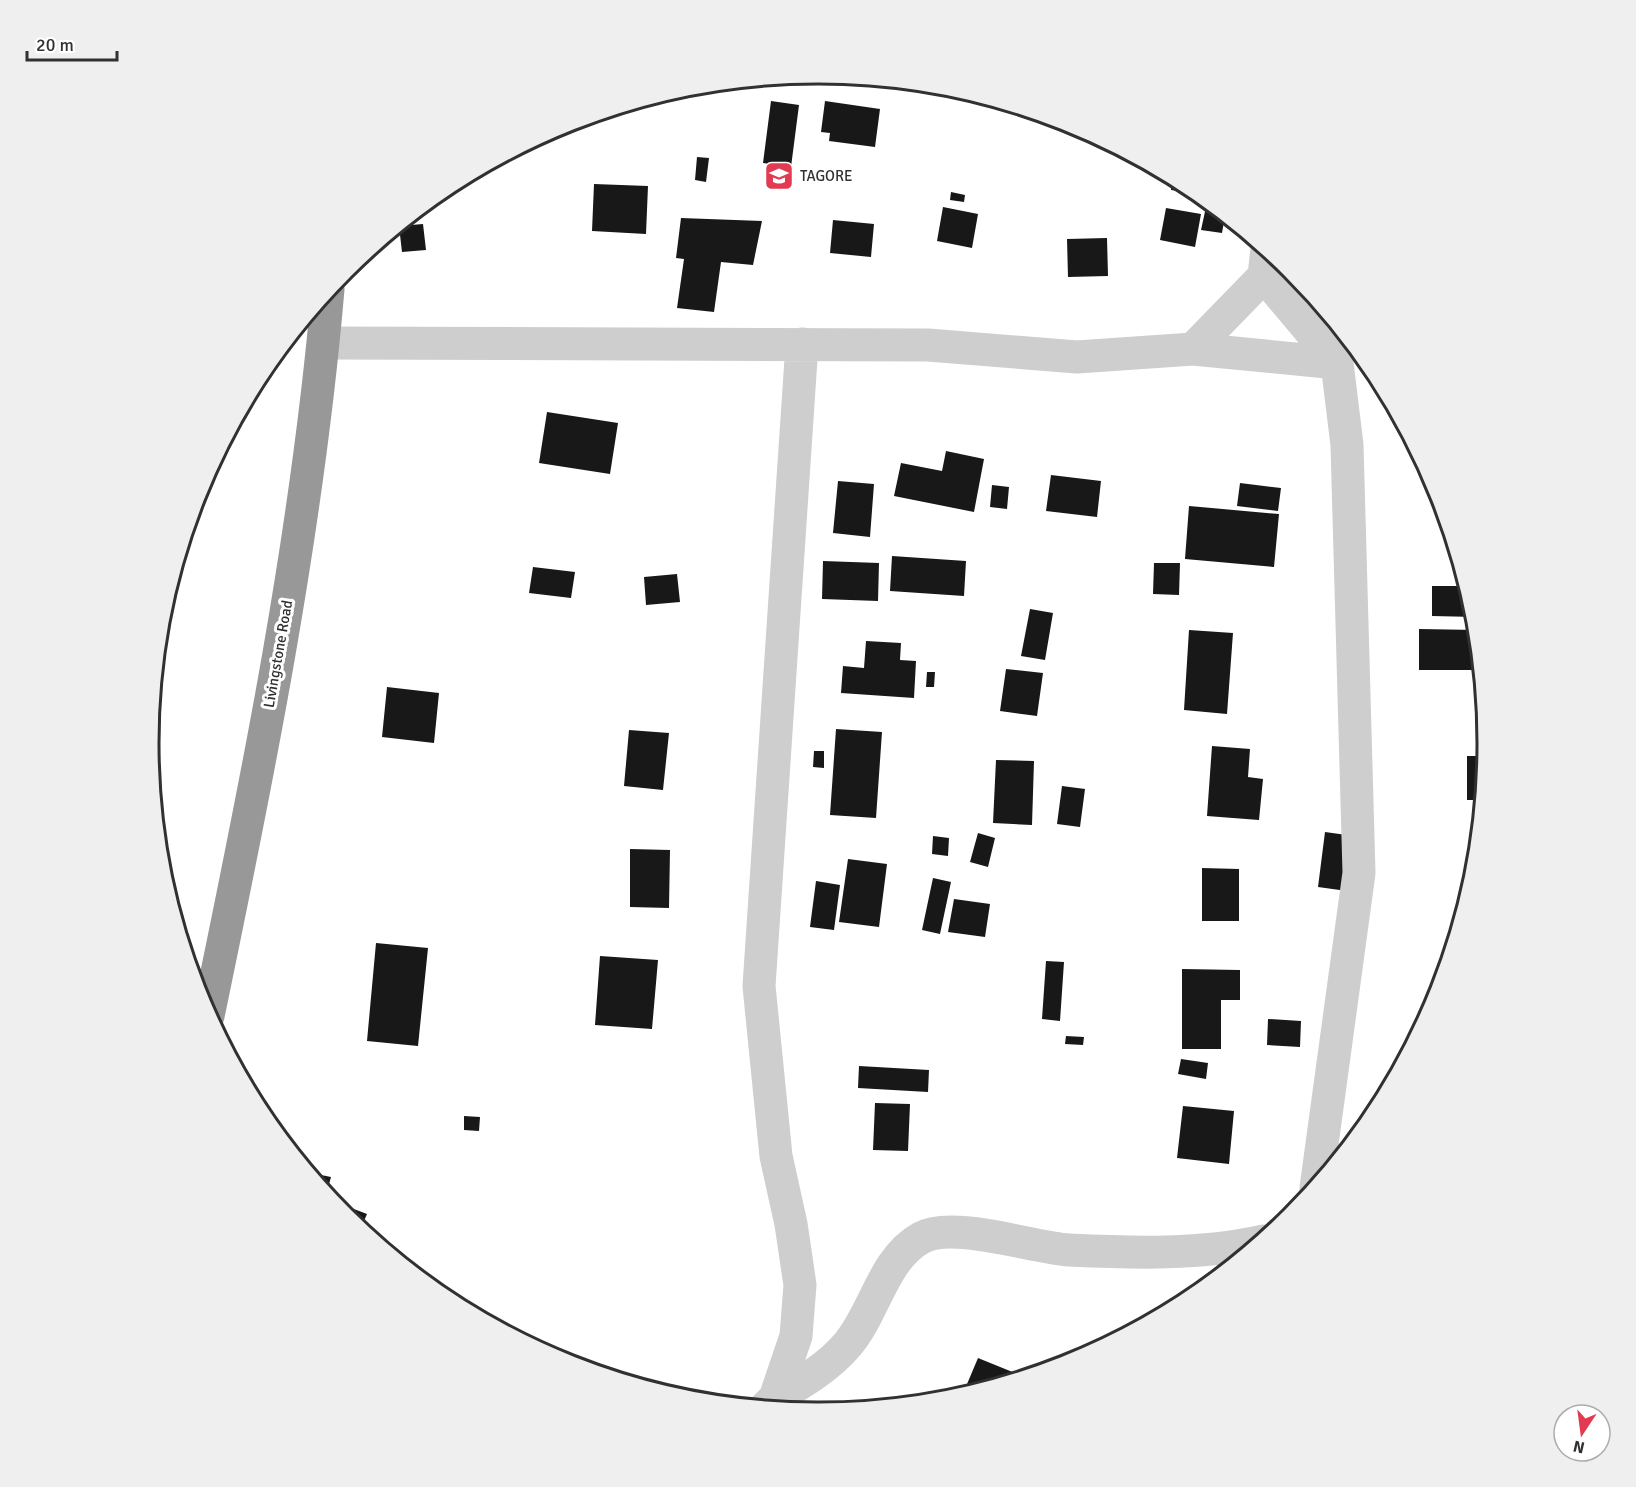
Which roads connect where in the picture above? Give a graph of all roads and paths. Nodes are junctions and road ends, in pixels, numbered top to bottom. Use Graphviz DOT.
graph roads {
  1 [pos="1266,263"];
  2 [pos="327,304"];
  3 [pos="324,343"];
  4 [pos="802,344"];
  5 [pos="1193,349"];
  6 [pos="1337,363"];
  7 [pos="211,1000"];
  8 [pos="1318,1173"];
  9 [pos="1246,1245"];
  10 [pos="771,1401"];
  11 [pos="772,1402"];
  1 -- 5 [label="street"];
  1 -- 6 [label="street"];
  2 -- 3 [label="highway, Livingstone Road"];
  3 -- 4 [label="street"];
  3 -- 7 [label="highway, Livingstone Road"];
  4 -- 5 [label="street"];
  4 -- 10 [label="street"];
  5 -- 6 [label="street"];
  6 -- 8 [label="street"];
  9 -- 11 [label="street"];
}
